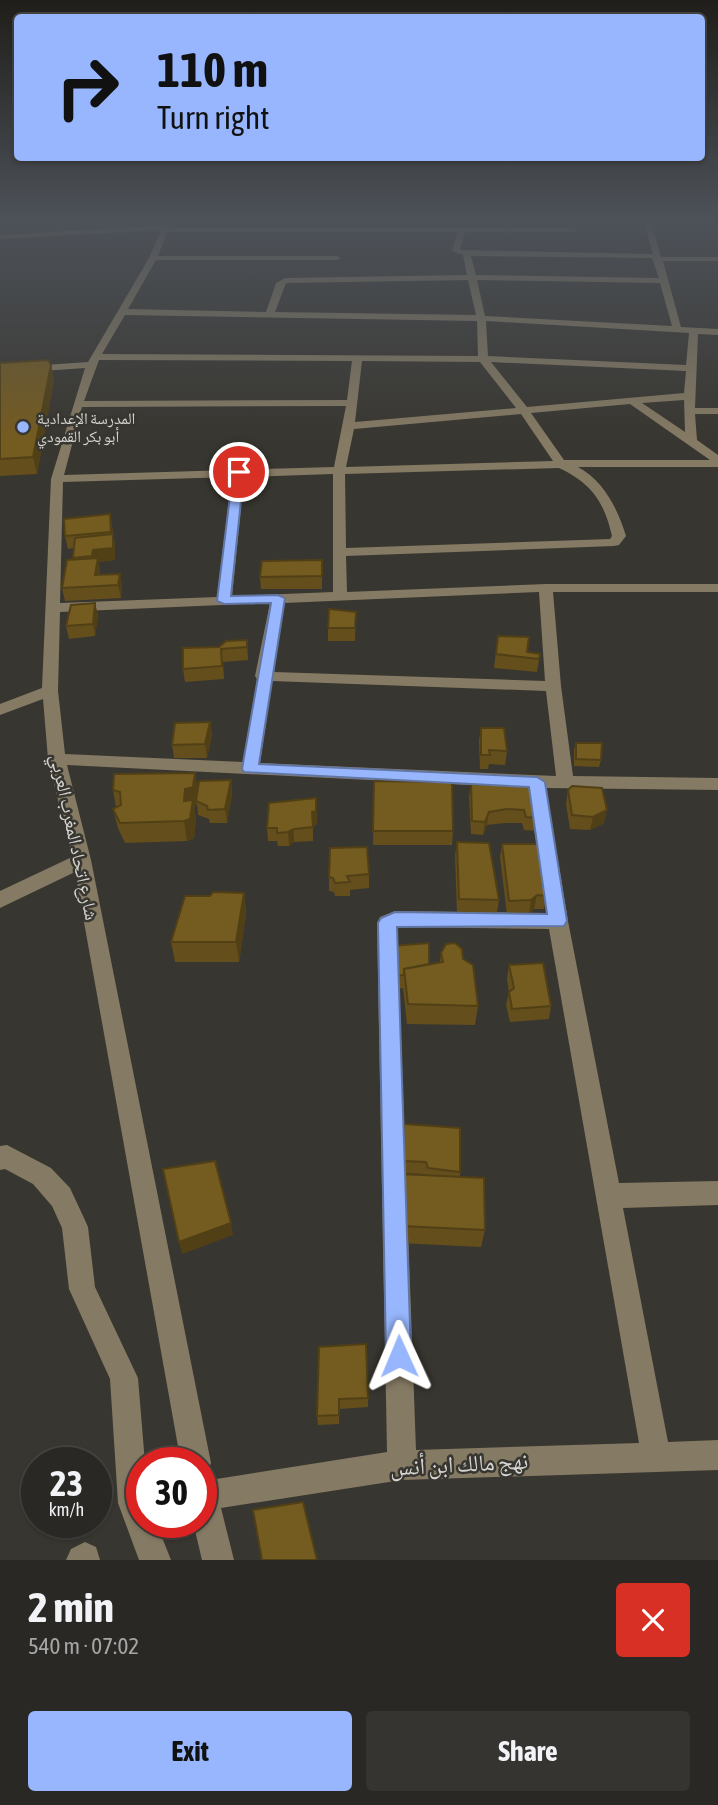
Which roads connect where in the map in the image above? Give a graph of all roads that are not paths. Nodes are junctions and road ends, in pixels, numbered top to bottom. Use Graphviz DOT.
graph roads {
  1 [pos="131,295"];
  2 [pos="275,295"];
  3 [pos="476,295"];
  4 [pos="668,295"];
  5 [pos="122,312"];
  6 [pos="269,314"];
  7 [pos="481,318"];
  8 [pos="677,329"];
  9 [pos="694,330"];
  10 [pos="718,332"];
  11 [pos="357,359"];
  12 [pos="483,359"];
  13 [pos="93,361"];
  14 [pos="692,368"];
  15 [pos="0,371"];
  16 [pos="689,396"];
  17 [pos="633,402"];
  18 [pos="352,403"];
  19 [pos="77,404"];
  20 [pos="689,411"];
  21 [pos="718,411"];
  22 [pos="525,412"];
  23 [pos="349,426"];
  24 [pos="691,442"];
  25 [pos="718,462"];
  26 [pos="561,464"];
  27 [pos="339,470"];
  28 [pos="239,472"];
  29 [pos="57,479"];
  30 [pos="341,552"];
  31 [pos="546,588"];
  32 [pos="718,588"];
  33 [pos="340,595"];
  34 [pos="278,598"];
  35 [pos="224,601"];
  36 [pos="52,608"];
  37 [pos="263,676"];
  38 [pos="553,686"];
  39 [pos="50,691"];
  40 [pos="0,710"];
  41 [pos="57,759"];
  42 [pos="250,769"];
  43 [pos="565,781"];
  44 [pos="537,782"];
  45 [pos="718,784"];
  46 [pos="82,860"];
  47 [pos="1,898"];
  48 [pos="558,921"];
  49 [pos="0,1157"];
  50 [pos="718,1193"];
  51 [pos="609,1196"];
  52 [pos="193,1447"];
  53 [pos="656,1455"];
  54 [pos="718,1455"];
  55 [pos="402,1465"];
  56 [pos="217,1491"];
  57 [pos="213,1538"];
  58 [pos="155,1560"];
  59 [pos="219,1560"];
  1 -- 5 [label="street, شارع اتحاد المغرب العربي"];
  2 -- 6 [label="street"];
  3 -- 7 [label="street"];
  4 -- 8 [label="street"];
  5 -- 6 [label="street"];
  5 -- 13 [label="street, شارع اتحاد المغرب العربي"];
  6 -- 7 [label="street"];
  7 -- 8 [label="street"];
  7 -- 12 [label="street"];
  8 -- 9 [label="street"];
  9 -- 10 [label="street"];
  9 -- 14 [label="street"];
  11 -- 12 [label="street"];
  11 -- 13 [label="street"];
  11 -- 18 [label="street"];
  12 -- 14 [label="street"];
  12 -- 22 [label="street"];
  13 -- 15 [label="street"];
  13 -- 19 [label="street, شارع اتحاد المغرب العربي"];
  14 -- 16 [label="street"];
  16 -- 17 [label="street"];
  16 -- 20 [label="street"];
  17 -- 22 [label="street"];
  17 -- 24 [label="street"];
  18 -- 19 [label="street"];
  18 -- 23 [label="street"];
  19 -- 29 [label="street, شارع اتحاد المغرب العربي"];
  20 -- 21 [label="street"];
  20 -- 24 [label="street"];
  22 -- 23 [label="street"];
  22 -- 26 [label="street"];
  23 -- 27 [label="street"];
  24 -- 25 [label="street"];
  25 -- 26 [label="street"];
  26 -- 27 [label="street"];
  26 -- 30 [label="street"];
  27 -- 28 [label="street"];
  27 -- 30 [label="street"];
  28 -- 29 [label="street"];
  28 -- 35 [label="street"];
  29 -- 36 [label="street, شارع اتحاد المغرب العربي"];
  30 -- 33 [label="street"];
  31 -- 32 [label="street"];
  31 -- 33 [label="street"];
  31 -- 38 [label="street"];
  33 -- 34 [label="street"];
  34 -- 35 [label="street"];
  34 -- 37 [label="street"];
  35 -- 36 [label="street"];
  36 -- 39 [label="street, شارع اتحاد المغرب العربي"];
  37 -- 38 [label="street"];
  37 -- 42 [label="street"];
  38 -- 43 [label="street"];
  39 -- 40 [label="street"];
  39 -- 41 [label="street, شارع اتحاد المغرب العربي"];
  41 -- 42 [label="street"];
  41 -- 46 [label="street, شارع اتحاد المغرب العربي"];
  42 -- 44 [label="street"];
  43 -- 44 [label="street"];
  43 -- 45 [label="street"];
  44 -- 48 [label="street"];
  46 -- 47 [label="street"];
  46 -- 52 [label="street, شارع اتحاد المغرب العربي"];
  48 -- 51 [label="street"];
  48 -- 55 [label="street"];
  49 -- 58 [label="street"];
  50 -- 51 [label="street"];
  51 -- 53 [label="street"];
  53 -- 54 [label="street, نهج مالك ابن أنس"];
  53 -- 55 [label="street, نهج مالك ابن أنس"];
  55 -- 56 [label="street, نهج مالك ابن أنس"];
  57 -- 59 [label="street"];
}
